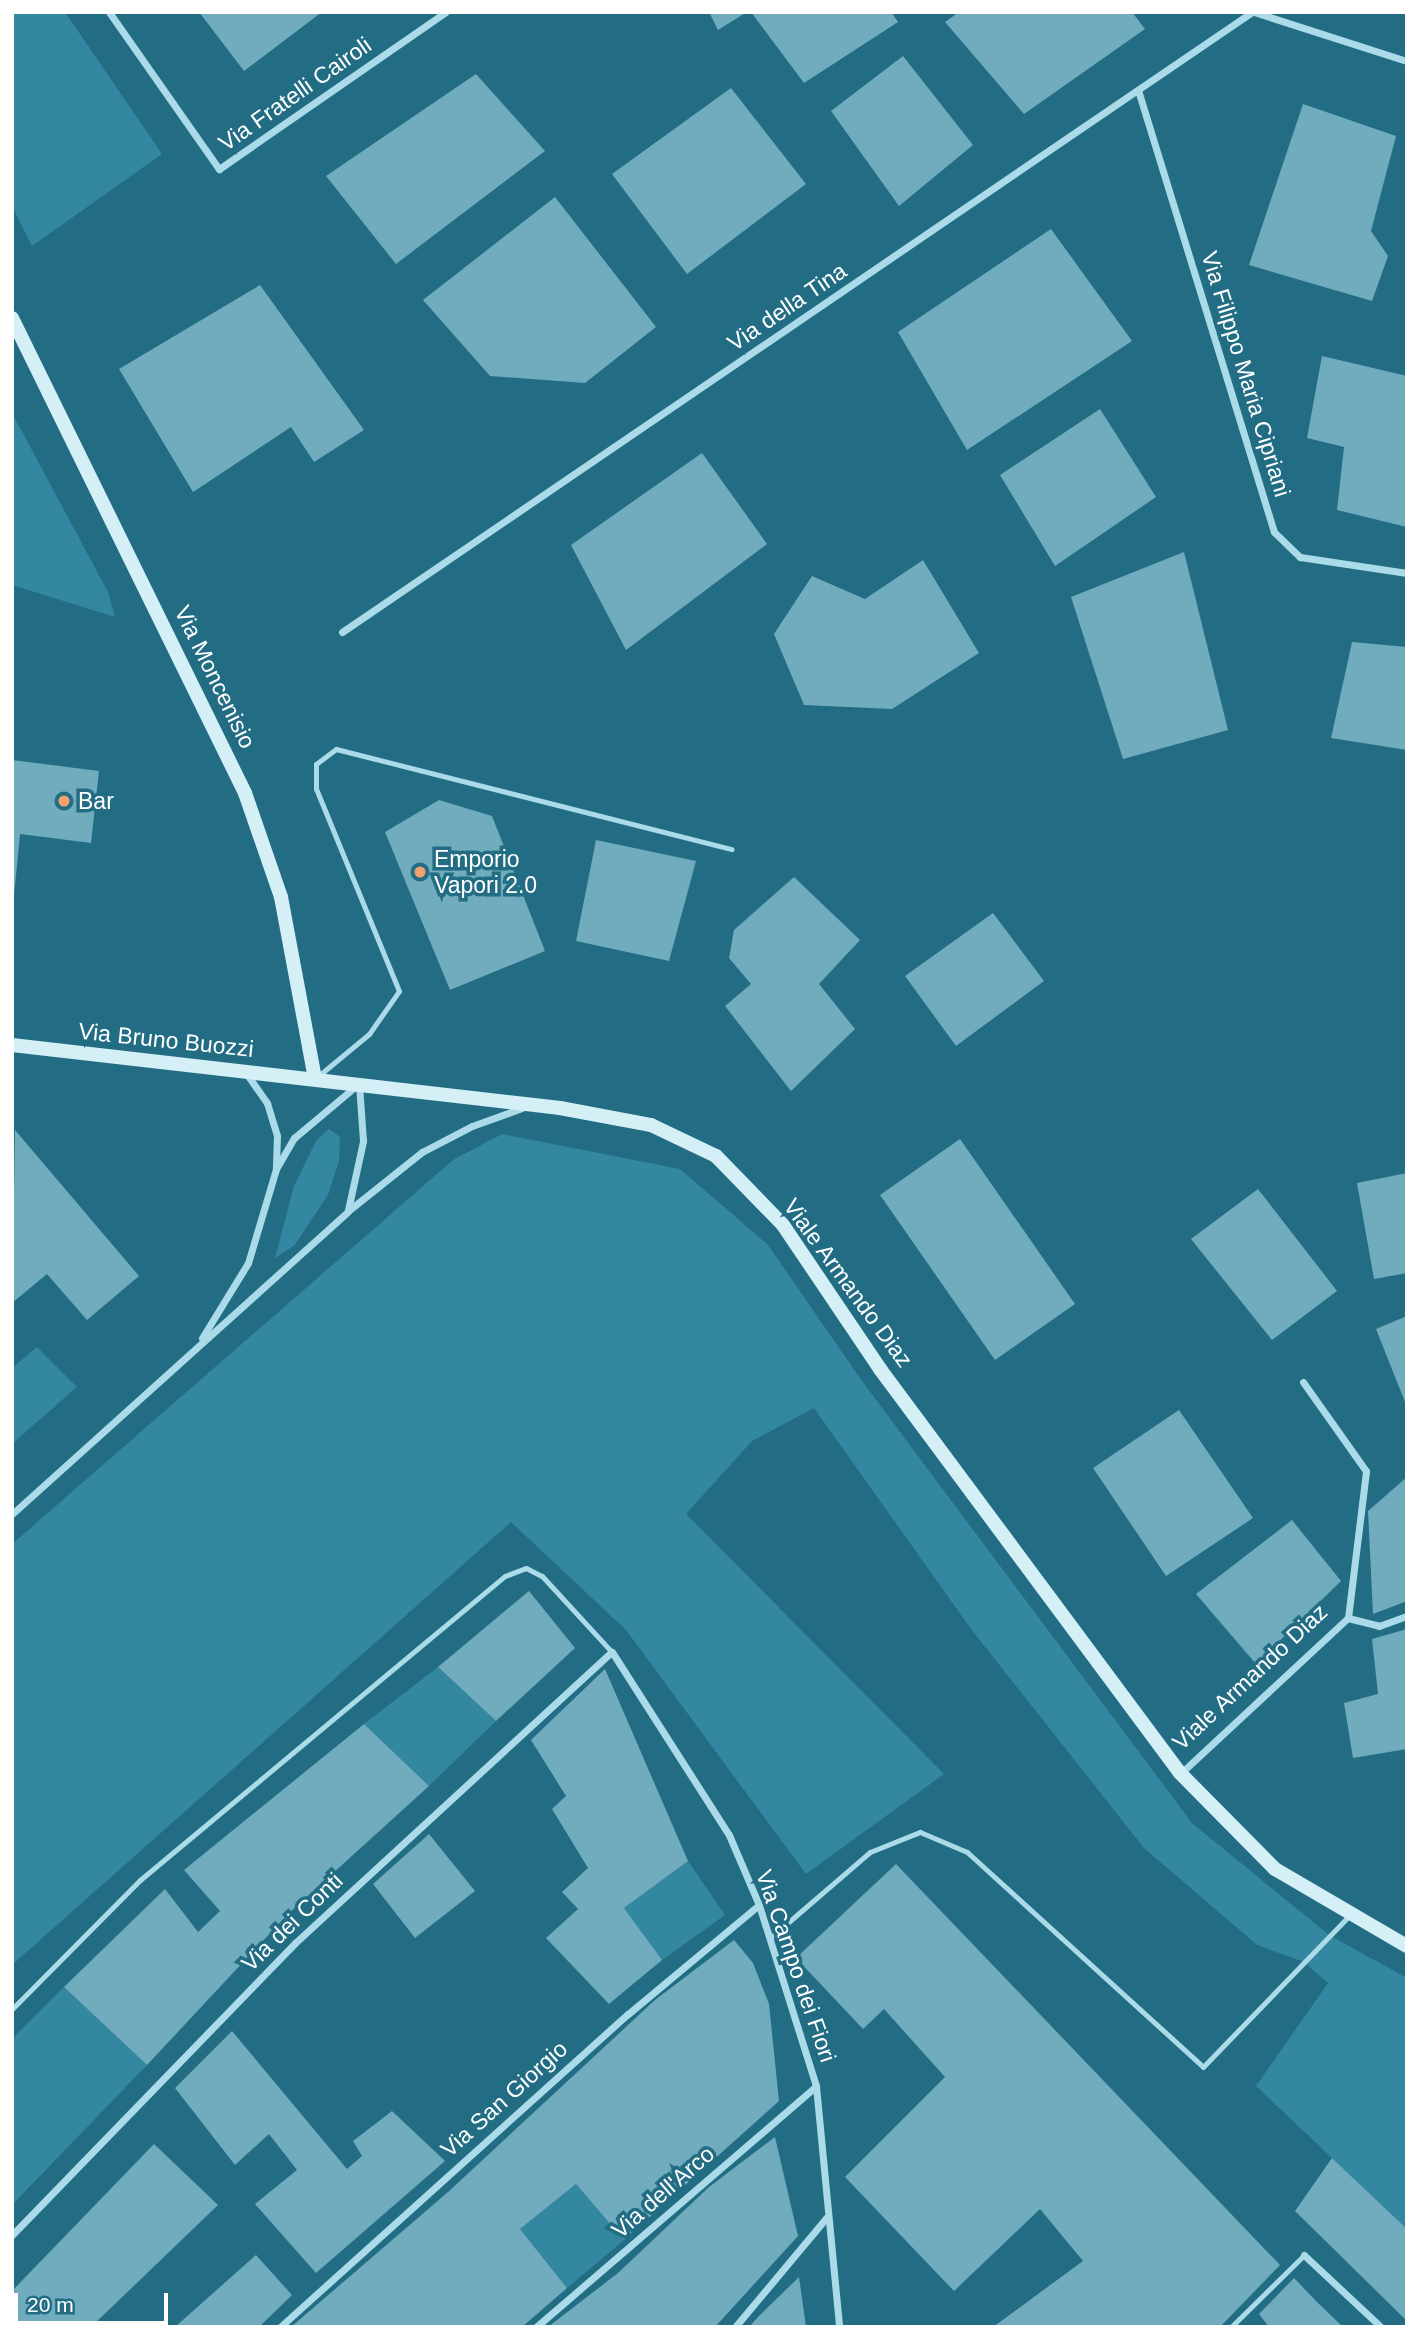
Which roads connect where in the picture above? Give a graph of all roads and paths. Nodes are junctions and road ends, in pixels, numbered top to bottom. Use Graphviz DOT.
graph roads {
  1 [pos="109,12"];
  2 [pos="446,12"];
  3 [pos="1253,12"];
  4 [pos="1407,61"];
  5 [pos="1138,90"];
  6 [pos="12,318"];
  7 [pos="1407,573"];
  8 [pos="342,632"];
  9 [pos="732,849"];
  10 [pos="12,1045"];
  11 [pos="246,1072"];
  12 [pos="315,1079"];
  13 [pos="359,1084"];
  14 [pos="532,1104"];
  15 [pos="276,1169"];
  16 [pos="348,1211"];
  17 [pos="198,1345"];
  18 [pos="1303,1382"];
  19 [pos="12,1514"];
  20 [pos="1407,1616"];
  21 [pos="1348,1618"];
  22 [pos="612,1652"];
  23 [pos="1180,1773"];
  24 [pos="760,1905"];
  25 [pos="1350,1915"];
  26 [pos="770,1938"];
  27 [pos="1407,1946"];
  28 [pos="12,2009"];
  29 [pos="816,2086"];
  30 [pos="826,2218"];
  31 [pos="12,2235"];
  32 [pos="1304,2255"];
  33 [pos="280,2327"];
  34 [pos="536,2327"];
  35 [pos="735,2327"];
  36 [pos="839,2327"];
  37 [pos="1231,2327"];
  38 [pos="1381,2327"];
  1 -- 2 [label="street, Via Fratelli Cairoli"];
  3 -- 4 [label="street"];
  3 -- 5 [label="street, Via della Tina"];
  5 -- 7 [label="street, Via Filippo Maria Cipriani"];
  5 -- 8 [label="street, Via della Tina"];
  6 -- 12 [label="main road, Via Moncenisio"];
  9 -- 12 [label="lane"];
  10 -- 11 [label="main road, Via Bruno Buozzi"];
  11 -- 12 [label="main road, Via Bruno Buozzi"];
  11 -- 15 [label="street"];
  12 -- 13 [label="main road, Viale Armando Diaz"];
  13 -- 14 [label="main road, Viale Armando Diaz"];
  13 -- 15 [label="street"];
  13 -- 16 [label="street"];
  14 -- 16 [label="street"];
  14 -- 23 [label="main road, Viale Armando Diaz"];
  15 -- 17 [label="street"];
  16 -- 17 [label="street"];
  17 -- 19 [label="street"];
  18 -- 21 [label="street, Viale Armando Diaz"];
  20 -- 21 [label="street"];
  21 -- 23 [label="street, Viale Armando Diaz"];
  22 -- 24 [label="street, Via Campo dei Fiori"];
  22 -- 28 [label="lane"];
  22 -- 31 [label="street, Via dei Conti"];
  23 -- 25 [label="main road, Viale Armando Diaz"];
  24 -- 26 [label="street, Via Campo dei Fiori"];
  24 -- 33 [label="street, Via San Giorgio"];
  25 -- 26 [label="lane"];
  25 -- 27 [label="main road, Viale Armando Diaz"];
  26 -- 29 [label="street, Via Campo dei Fiori"];
  29 -- 30 [label="street, Via Campo dei Fiori"];
  29 -- 34 [label="street, Via dell'Arco"];
  30 -- 35 [label="street"];
  30 -- 36 [label="street, Via Campo dei Fiori"];
  32 -- 37 [label="lane"];
  32 -- 38 [label="street"];
}
